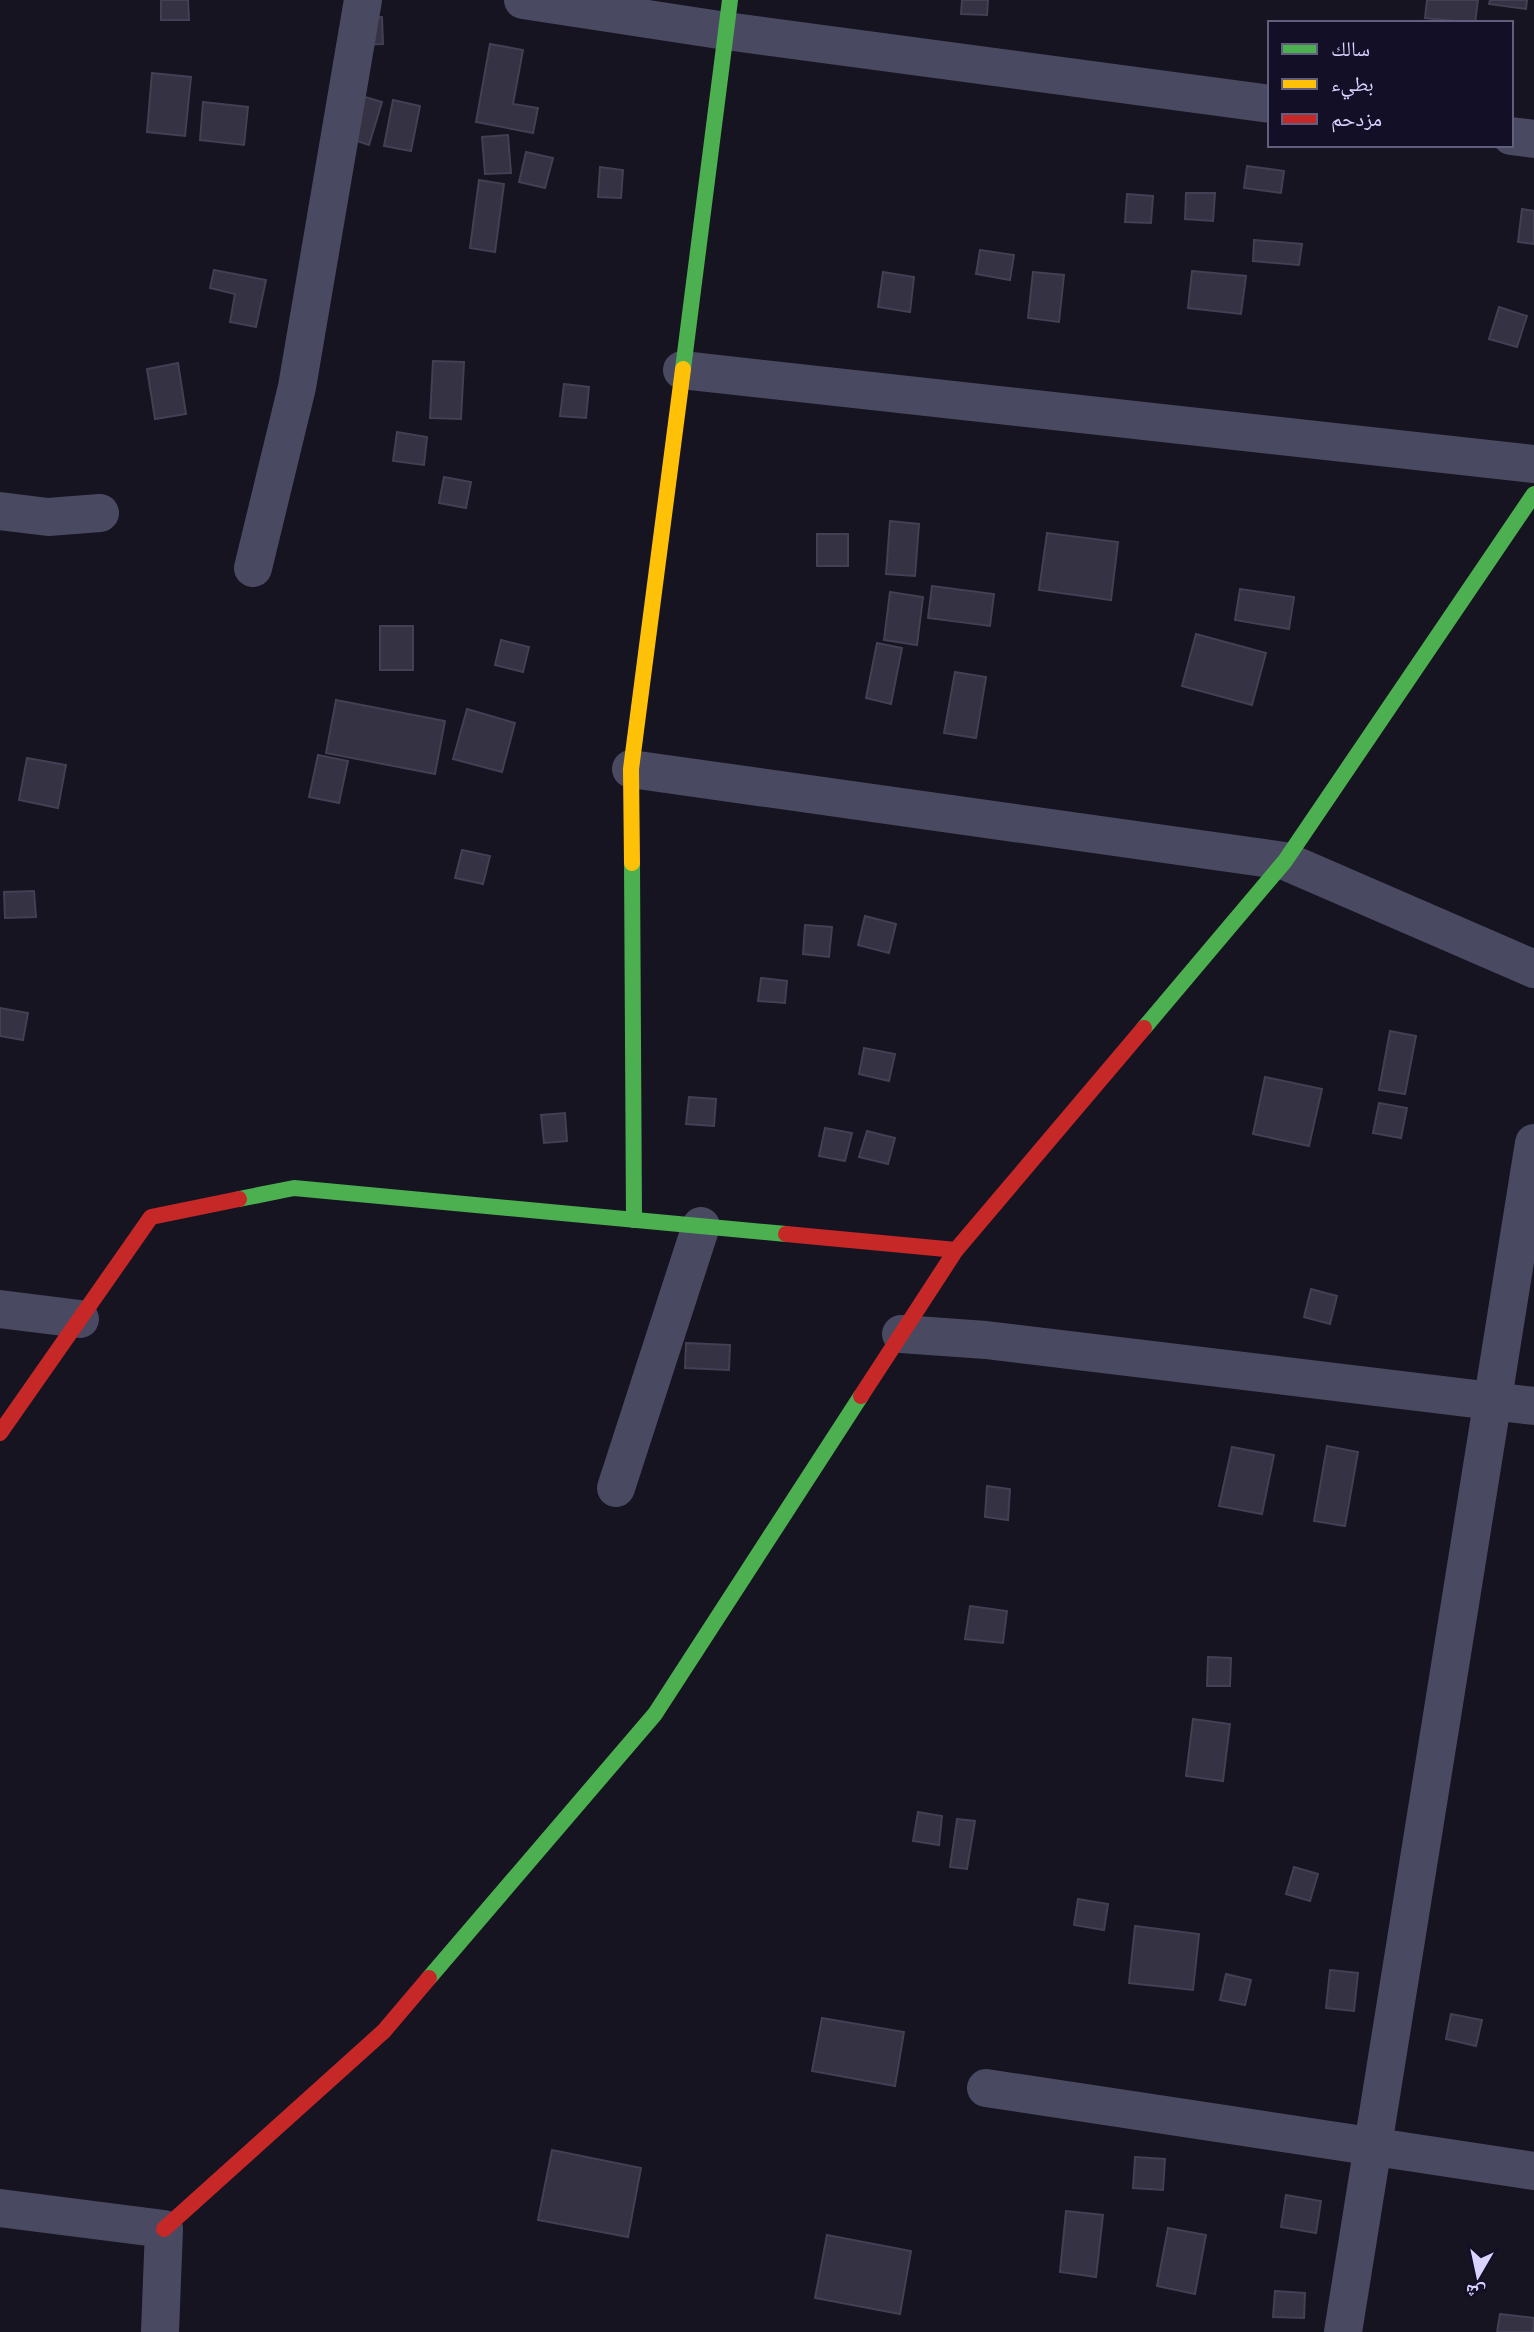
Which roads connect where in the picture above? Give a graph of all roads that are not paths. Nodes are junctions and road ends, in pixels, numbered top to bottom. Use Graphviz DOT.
graph roads {
  1 [pos="363,0"];
  2 [pos="523,0"];
  3 [pos="728,16"];
  4 [pos="1268,104"];
  5 [pos="1513,136"];
  6 [pos="1534,139"];
  7 [pos="682,370"];
  8 [pos="1534,464"];
  9 [pos="1534,494"];
  10 [pos="0,512"];
  11 [pos="100,513"];
  12 [pos="253,568"];
  13 [pos="631,769"];
  14 [pos="1285,861"];
  15 [pos="1534,968"];
  16 [pos="1534,1143"];
  17 [pos="634,1220"];
  18 [pos="701,1226"];
  19 [pos="956,1250"];
  20 [pos="0,1309"];
  21 [pos="80,1319"];
  22 [pos="901,1334"];
  23 [pos="1493,1400"];
  24 [pos="1534,1406"];
  25 [pos="0,1433"];
  26 [pos="616,1488"];
  27 [pos="986,2088"];
  28 [pos="1375,2149"];
  29 [pos="1534,2171"];
  30 [pos="0,2208"];
  31 [pos="164,2228"];
  32 [pos="160,2332"];
  33 [pos="1343,2332"];
  1 -- 12 [label="street"];
  2 -- 3 [label="street"];
  3 -- 4 [label="street"];
  3 -- 7 [label="street"];
  5 -- 6 [label="street"];
  7 -- 8 [label="street"];
  7 -- 13 [label="street"];
  9 -- 14 [label="street"];
  10 -- 11 [label="street"];
  13 -- 14 [label="street"];
  13 -- 17 [label="street"];
  14 -- 15 [label="street"];
  14 -- 19 [label="street"];
  16 -- 23 [label="street"];
  17 -- 18 [label="street"];
  17 -- 21 [label="street"];
  18 -- 19 [label="street"];
  18 -- 26 [label="street"];
  19 -- 22 [label="street"];
  20 -- 21 [label="street"];
  21 -- 25 [label="street"];
  22 -- 23 [label="street"];
  22 -- 31 [label="street"];
  23 -- 24 [label="street"];
  23 -- 28 [label="street"];
  27 -- 28 [label="street"];
  28 -- 29 [label="street"];
  28 -- 33 [label="street"];
  30 -- 31 [label="street"];
  31 -- 32 [label="street"];
}
